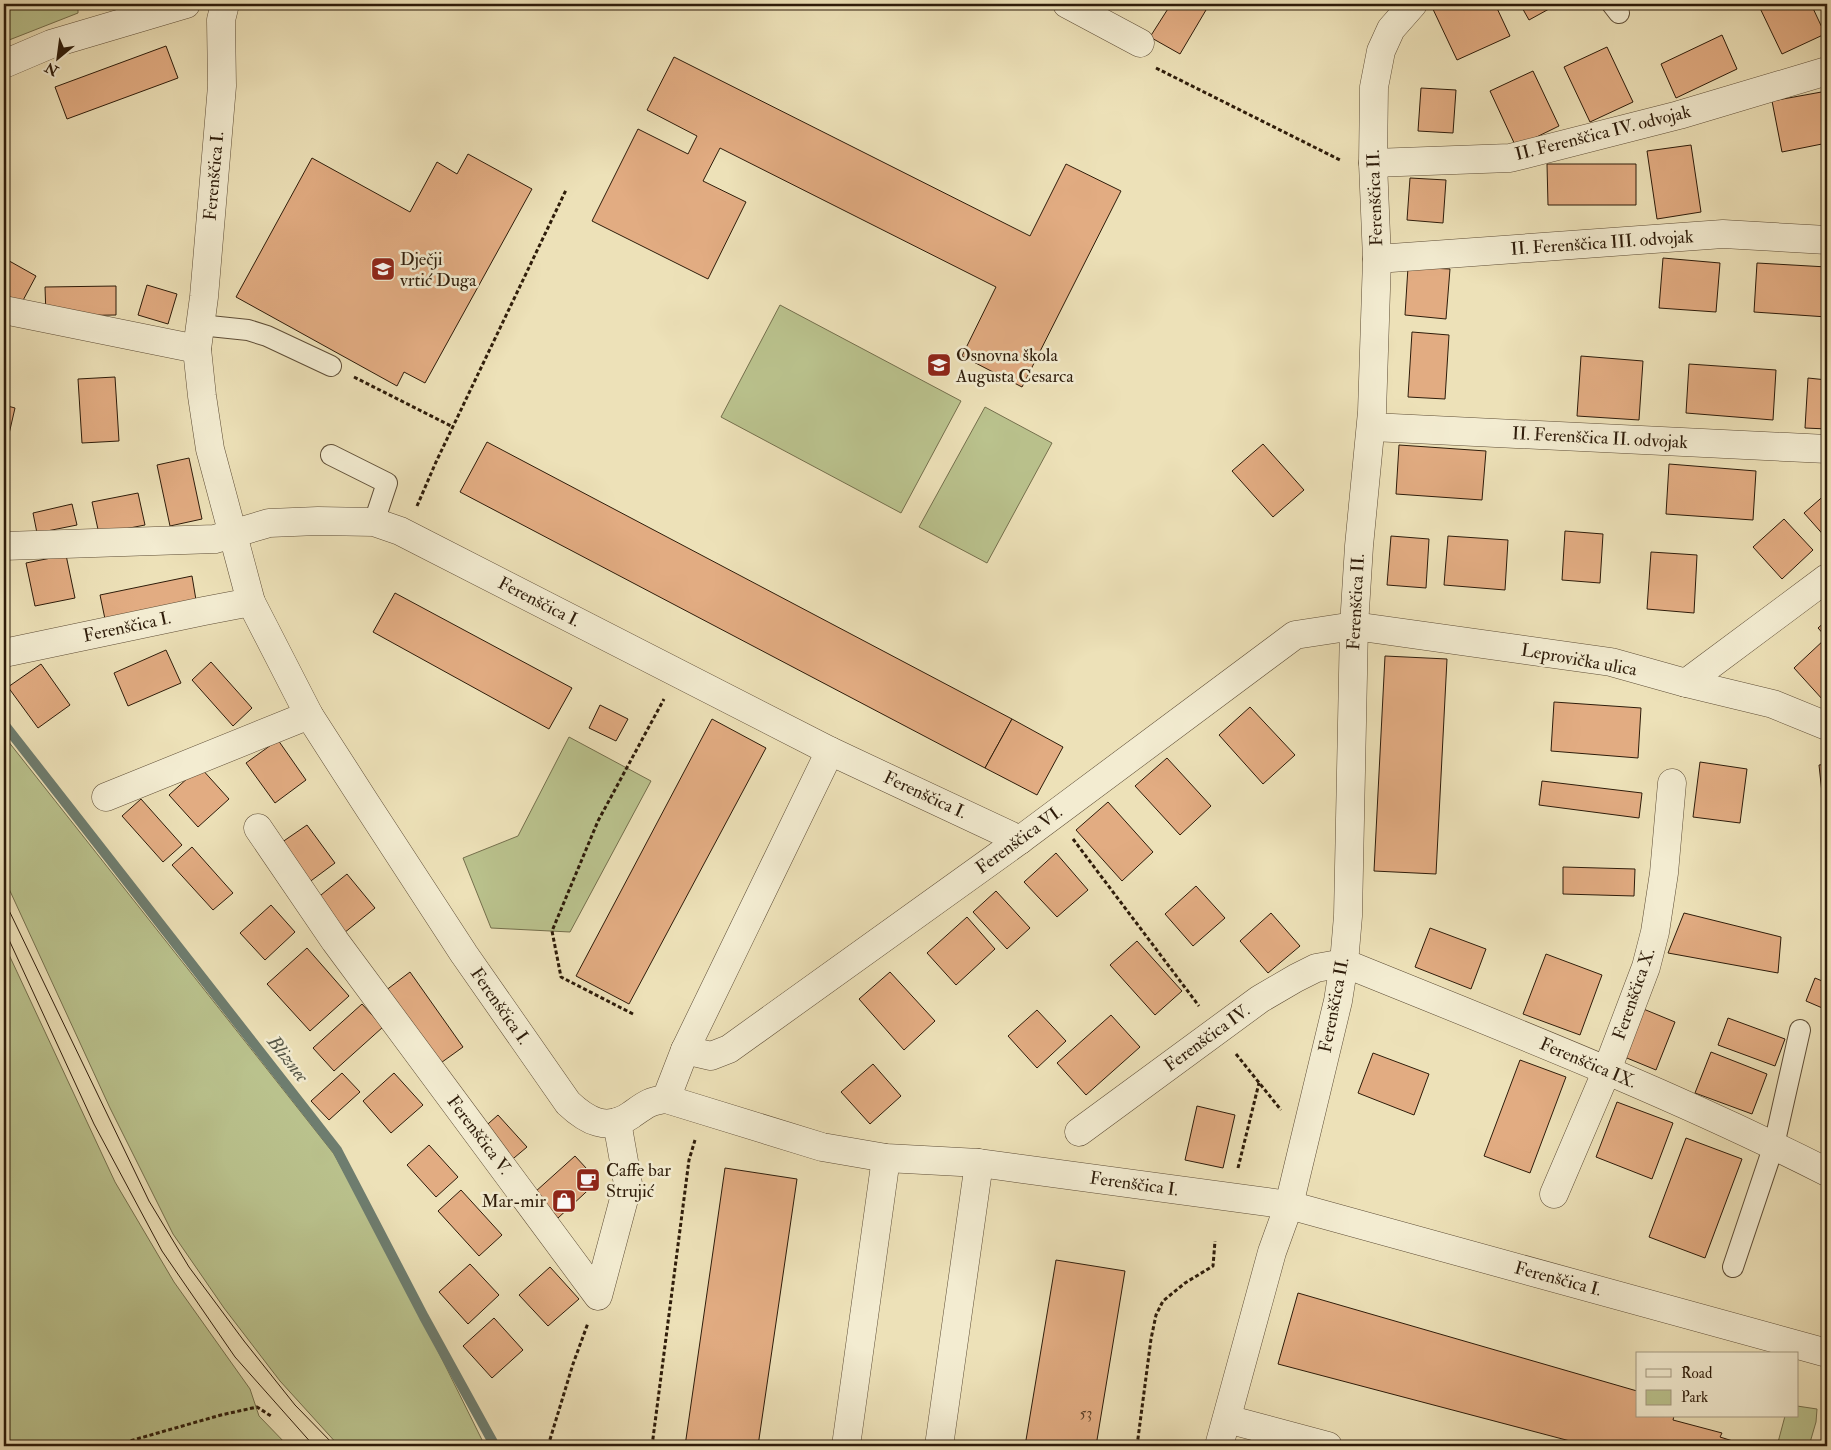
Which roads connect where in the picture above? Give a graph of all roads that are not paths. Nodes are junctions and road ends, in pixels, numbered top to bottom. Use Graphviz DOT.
graph roads {
  1 [pos="186,4"];
  2 [pos="225,4"];
  3 [pos="1067,4"];
  4 [pos="1413,4"];
  5 [pos="1140,43"];
  6 [pos="4,64"];
  7 [pos="1827,70"];
  8 [pos="1362,164"];
  9 [pos="1827,240"];
  10 [pos="1377,259"];
  11 [pos="4,310"];
  12 [pos="199,337"];
  13 [pos="331,366"];
  14 [pos="1372,427"];
  15 [pos="1827,449"];
  16 [pos="331,455"];
  17 [pos="374,522"];
  18 [pos="232,534"];
  19 [pos="4,546"];
  20 [pos="1827,578"];
  21 [pos="252,602"];
  22 [pos="1354,626"];
  23 [pos="4,653"];
  24 [pos="1686,683"];
  25 [pos="309,715"];
  26 [pos="1827,726"];
  27 [pos="830,750"];
  28 [pos="1672,783"];
  29 [pos="106,797"];
  30 [pos="258,828"];
  31 [pos="1020,840"];
  32 [pos="1344,963"];
  33 [pos="1800,1030"];
  34 [pos="685,1050"];
  35 [pos="1607,1070"];
  36 [pos="666,1099"];
  37 [pos="617,1122"];
  38 [pos="1079,1132"];
  39 [pos="1774,1145"];
  40 [pos="886,1158"];
  41 [pos="979,1164"];
  42 [pos="1827,1172"];
  43 [pos="1554,1194"];
  44 [pos="1289,1205"];
  45 [pos="1733,1267"];
  46 [pos="1827,1353"];
  47 [pos="1227,1419"];
  48 [pos="846,1446"];
  49 [pos="940,1446"];
  50 [pos="1219,1446"];
  51 [pos="1328,1446"];
  1 -- 6 [label="street"];
  2 -- 12 [label="street, Ferenščica I."];
  3 -- 5 [label="street"];
  4 -- 8 [label="street, Ferenščica II."];
  7 -- 8 [label="street, II. Ferenščica IV. odvojak"];
  8 -- 10 [label="street, Ferenščica II."];
  9 -- 10 [label="street, II. Ferenščica III. odvojak"];
  10 -- 14 [label="street, Ferenščica II."];
  11 -- 12 [label="street"];
  12 -- 13 [label="lane"];
  12 -- 18 [label="street, Ferenščica I."];
  14 -- 15 [label="street, II. Ferenščica II. odvojak"];
  14 -- 22 [label="street, Ferenščica II."];
  16 -- 17 [label="lane"];
  17 -- 18 [label="street, Ferenščica I."];
  17 -- 27 [label="street, Ferenščica I."];
  18 -- 19 [label="street, Ferenščica I."];
  18 -- 21 [label="street, Ferenščica I."];
  20 -- 24 [label="street"];
  21 -- 23 [label="street, Ferenščica I."];
  21 -- 25 [label="street, Ferenščica I."];
  22 -- 24 [label="street, Leprovička ulica"];
  22 -- 31 [label="street, Ferenščica VI."];
  22 -- 32 [label="street, Ferenščica II."];
  24 -- 26 [label="street, Leprovička ulica"];
  25 -- 29 [label="street"];
  25 -- 37 [label="street, Ferenščica I."];
  27 -- 31 [label="street, Ferenščica I."];
  27 -- 34 [label="street"];
  28 -- 35 [label="street, Ferenščica X."];
  30 -- 37 [label="street, Ferenščica V."];
  31 -- 34 [label="street, Ferenščica VI."];
  32 -- 35 [label="street, Ferenščica IX."];
  32 -- 38 [label="street, Ferenščica IV."];
  32 -- 44 [label="street, Ferenščica II."];
  33 -- 39 [label="lane"];
  34 -- 36 [label="street"];
  35 -- 39 [label="street, Ferenščica IX."];
  35 -- 43 [label="street, Ferenščica X."];
  36 -- 37 [label="street"];
  36 -- 40 [label="street, Ferenščica I."];
  39 -- 42 [label="street, Ferenščica IX."];
  39 -- 45 [label="lane"];
  40 -- 41 [label="street, Ferenščica I."];
  40 -- 48 [label="street"];
  41 -- 44 [label="street, Ferenščica I."];
  41 -- 49 [label="street"];
  44 -- 46 [label="street, Ferenščica I."];
  44 -- 47 [label="street"];
  47 -- 50 [label="street"];
  47 -- 51 [label="street"];
}
